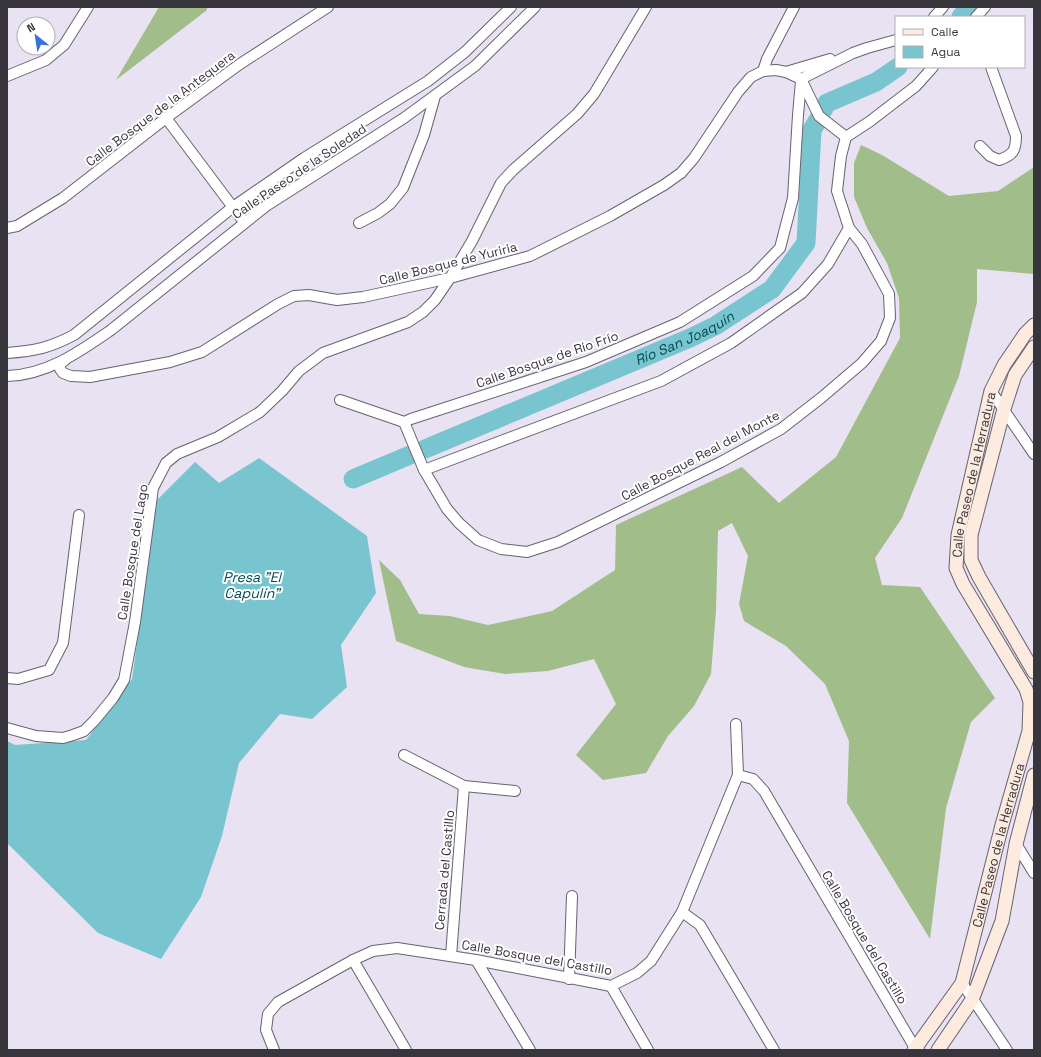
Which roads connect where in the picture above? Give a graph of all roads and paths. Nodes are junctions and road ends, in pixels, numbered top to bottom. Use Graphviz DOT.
graph roads {
  1 [pos="88,7"];
  2 [pos="328,7"];
  3 [pos="511,7"];
  4 [pos="535,7"];
  5 [pos="646,7"];
  6 [pos="794,7"];
  7 [pos="943,7"];
  8 [pos="985,7"];
  9 [pos="935,16"];
  10 [pos="977,16"];
  11 [pos="895,40"];
  12 [pos="830,59"];
  13 [pos="932,68"];
  14 [pos="991,68"];
  15 [pos="763,71"];
  16 [pos="786,72"];
  17 [pos="7,76"];
  18 [pos="801,79"];
  19 [pos="435,96"];
  20 [pos="166,118"];
  21 [pos="846,137"];
  22 [pos="980,146"];
  23 [pos="233,207"];
  24 [pos="244,222"];
  25 [pos="359,223"];
  26 [pos="7,228"];
  27 [pos="849,228"];
  28 [pos="450,278"];
  29 [pos="1034,325"];
  30 [pos="1034,347"];
  31 [pos="7,353"];
  32 [pos="65,360"];
  33 [pos="7,376"];
  34 [pos="991,391"];
  35 [pos="340,400"];
  36 [pos="1004,409"];
  37 [pos="404,422"];
  38 [pos="1034,454"];
  39 [pos="424,470"];
  40 [pos="79,515"];
  41 [pos="1034,672"];
  42 [pos="7,678"];
  43 [pos="736,724"];
  44 [pos="7,728"];
  45 [pos="404,755"];
  46 [pos="738,775"];
  47 [pos="1034,775"];
  48 [pos="464,786"];
  49 [pos="516,791"];
  50 [pos="1016,844"];
  51 [pos="1034,873"];
  52 [pos="572,896"];
  53 [pos="682,912"];
  54 [pos="450,956"];
  55 [pos="353,960"];
  56 [pos="476,960"];
  57 [pos="569,979"];
  58 [pos="962,983"];
  59 [pos="612,986"];
  60 [pos="972,1000"];
  61 [pos="916,1049"];
  62 [pos="274,1050"];
  63 [pos="406,1050"];
  64 [pos="530,1050"];
  65 [pos="648,1050"];
  66 [pos="774,1050"];
  67 [pos="938,1050"];
  68 [pos="1007,1050"];
  1 -- 17 [label="street"];
  2 -- 20 [label="street, Calle Bosque de la Antequera"];
  3 -- 23 [label="street, Calle Paseo de la Soledad"];
  4 -- 19 [label="street, Calle Paseo de la Soledad"];
  5 -- 28 [label="street, Calle Bosque del Lago"];
  6 -- 15 [label="street"];
  7 -- 9 [label="street"];
  8 -- 10 [label="street"];
  11 -- 18 [label="street"];
  12 -- 16 [label="street"];
  13 -- 21 [label="street"];
  14 -- 22 [label="street"];
  15 -- 16 [label="street"];
  15 -- 28 [label="street, Calle Bosque de Yuriria"];
  16 -- 18 [label="street"];
  18 -- 21 [label="street"];
  18 -- 37 [label="street, Calle Bosque de Río Frío"];
  19 -- 24 [label="street, Calle Paseo de la Soledad"];
  19 -- 25 [label="street"];
  20 -- 23 [label="street"];
  20 -- 26 [label="street, Calle Bosque de la Antequera"];
  21 -- 27 [label="street, Calle Bosque Real del Monte"];
  23 -- 24 [label="street"];
  23 -- 31 [label="street, Calle Paseo de la Soledad"];
  24 -- 32 [label="street, Calle Paseo de la Soledad"];
  27 -- 39 [label="street"];
  27 -- 39 [label="street, Calle Bosque Real del Monte"];
  28 -- 32 [label="street, Calle Bosque de Yuriria"];
  28 -- 44 [label="street, Calle Bosque del Lago"];
  29 -- 34 [label="main road, Calle Paseo de la Herradura"];
  30 -- 36 [label="main road, Calle Paseo de la Herradura"];
  32 -- 33 [label="street, Calle Paseo de la Soledad"];
  34 -- 36 [label="street"];
  34 -- 58 [label="main road, Calle Paseo de la Herradura"];
  35 -- 37 [label="street"];
  36 -- 38 [label="street"];
  36 -- 41 [label="main road, Calle Paseo de la Herradura"];
  37 -- 39 [label="street"];
  40 -- 42 [label="street"];
  43 -- 46 [label="street"];
  45 -- 48 [label="street"];
  46 -- 53 [label="street, Calle Bosque del Castillo"];
  46 -- 61 [label="street, Calle Bosque del Castillo"];
  47 -- 50 [label="main road, Calle Paseo de la Herradura"];
  48 -- 49 [label="street"];
  48 -- 54 [label="street, Cerrada del Castillo"];
  50 -- 51 [label="street"];
  50 -- 60 [label="main road, Calle Paseo de la Herradura"];
  52 -- 57 [label="street"];
  53 -- 59 [label="street, Calle Bosque del Castillo"];
  53 -- 66 [label="street"];
  54 -- 55 [label="street, Calle Bosque del Castillo"];
  54 -- 56 [label="street, Calle Bosque del Castillo"];
  55 -- 62 [label="street, Calle Bosque del Castillo"];
  55 -- 63 [label="street"];
  56 -- 57 [label="street, Calle Bosque del Castillo"];
  56 -- 64 [label="street"];
  57 -- 59 [label="street, Calle Bosque del Castillo"];
  58 -- 60 [label="street"];
  58 -- 61 [label="main road, Calle Paseo de la Herradura"];
  59 -- 65 [label="street"];
  60 -- 67 [label="main road, Calle Paseo de la Herradura"];
  60 -- 68 [label="street"];
}
